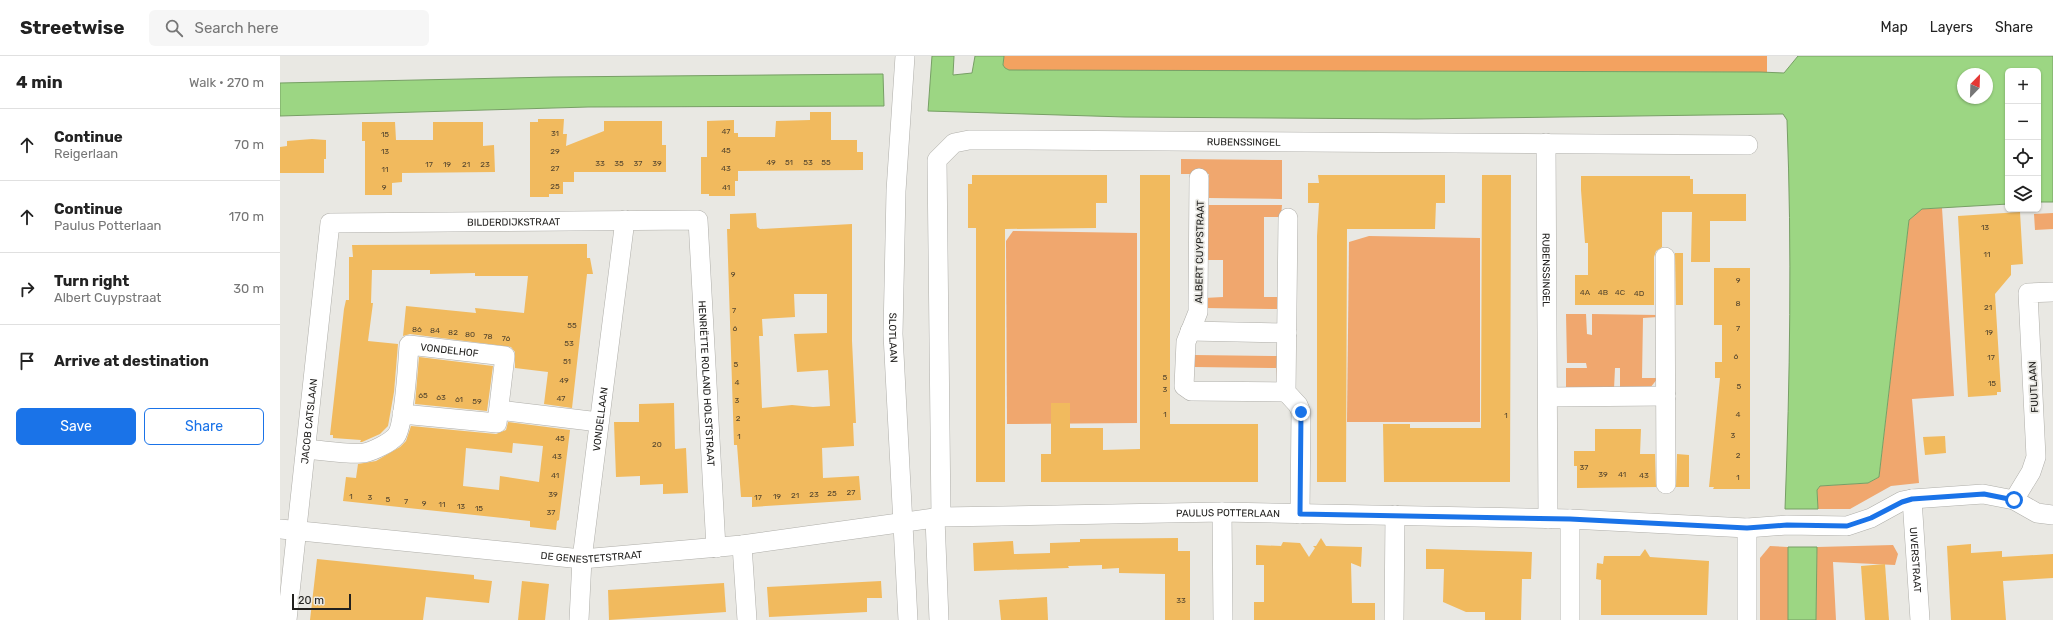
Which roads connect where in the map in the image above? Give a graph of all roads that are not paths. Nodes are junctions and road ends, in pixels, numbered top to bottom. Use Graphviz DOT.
graph roads {
  1 [pos="905,56"];
  2 [pos="1546,143"];
  3 [pos="1748,145"];
  4 [pos="1199,178"];
  5 [pos="1288,218"];
  6 [pos="625,220"];
  7 [pos="698,220"];
  8 [pos="330,223"];
  9 [pos="1665,257"];
  10 [pos="2053,292"];
  11 [pos="1190,331"];
  12 [pos="1287,333"];
  13 [pos="1286,392"];
  14 [pos="1666,396"];
  15 [pos="1548,398"];
  16 [pos="499,410"];
  17 [pos="402,414"];
  18 [pos="600,422"];
  19 [pos="306,449"];
  20 [pos="1666,484"];
  21 [pos="1912,499"];
  22 [pos="2014,500"];
  23 [pos="1222,512"];
  24 [pos="1300,514"];
  25 [pos="1395,515"];
  26 [pos="2053,515"];
  27 [pos="938,517"];
  28 [pos="1548,519"];
  29 [pos="1570,519"];
  30 [pos="902,521"];
  31 [pos="1747,528"];
  32 [pos="289,530"];
  33 [pos="742,545"];
  34 [pos="716,548"];
  35 [pos="582,559"];
  36 [pos="287,620"];
  37 [pos="579,620"];
  38 [pos="748,620"];
  39 [pos="908,620"];
  40 [pos="939,620"];
  41 [pos="1223,620"];
  42 [pos="1394,620"];
  43 [pos="1570,620"];
  44 [pos="1747,620"];
  45 [pos="1920,620"];
  1 -- 30 [label="street, SLOTLAAN"];
  2 -- 3 [label="street, RUBENSSINGEL"];
  2 -- 15 [label="street, RUBENSSINGEL"];
  2 -- 27 [label="street, RUBENSSINGEL"];
  4 -- 11 [label="street, ALBERT CUYPSTRAAT"];
  5 -- 12 [label="street"];
  6 -- 7 [label="street, BILDERDIJKSTRAAT"];
  6 -- 8 [label="street, BILDERDIJKSTRAAT"];
  6 -- 18 [label="street, VONDELLAAN"];
  7 -- 34 [label="street, HENRIËTTE ROLAND HOLSTSTRAAT"];
  8 -- 19 [label="street, JACOB CATSLAAN"];
  9 -- 14 [label="street"];
  10 -- 22 [label="street, FUUTLAAN"];
  11 -- 12 [label="street"];
  11 -- 13 [label="street, ALBERT CUYPSTRAAT"];
  12 -- 13 [label="street"];
  13 -- 24 [label="street"];
  14 -- 15 [label="street"];
  14 -- 20 [label="street"];
  15 -- 28 [label="street, RUBENSSINGEL"];
  16 -- 17 [label="street"];
  16 -- 17 [label="street, VONDELHOF"];
  16 -- 18 [label="street"];
  17 -- 19 [label="street, VONDELHOF"];
  18 -- 35 [label="street, VONDELLAAN"];
  19 -- 32 [label="street, JACOB CATSLAAN"];
  21 -- 22 [label="street, PAULUS POTTERLAAN"];
  21 -- 31 [label="street, PAULUS POTTERLAAN"];
  21 -- 45 [label="street, UIVERSTRAAT"];
  22 -- 26 [label="street, PAULUS POTTERLAAN"];
  23 -- 24 [label="street, PAULUS POTTERLAAN"];
  23 -- 27 [label="street, PAULUS POTTERLAAN"];
  23 -- 41 [label="street"];
  24 -- 25 [label="street, PAULUS POTTERLAAN"];
  25 -- 28 [label="street, PAULUS POTTERLAAN"];
  25 -- 42 [label="street"];
  27 -- 30 [label="street, PAULUS POTTERLAAN"];
  27 -- 40 [label="street"];
  28 -- 29 [label="street, PAULUS POTTERLAAN"];
  29 -- 31 [label="street, PAULUS POTTERLAAN"];
  29 -- 43 [label="street"];
  30 -- 33 [label="street, DE GENESTETSTRAAT"];
  30 -- 39 [label="street, SLOTLAAN"];
  31 -- 44 [label="street"];
  32 -- 35 [label="street, DE GENESTETSTRAAT"];
  32 -- 36 [label="street, JACOB CATSLAAN"];
  33 -- 34 [label="street, DE GENESTETSTRAAT"];
  33 -- 38 [label="street"];
  34 -- 35 [label="street, DE GENESTETSTRAAT"];
  35 -- 37 [label="street, VONDELLAAN"];
}
